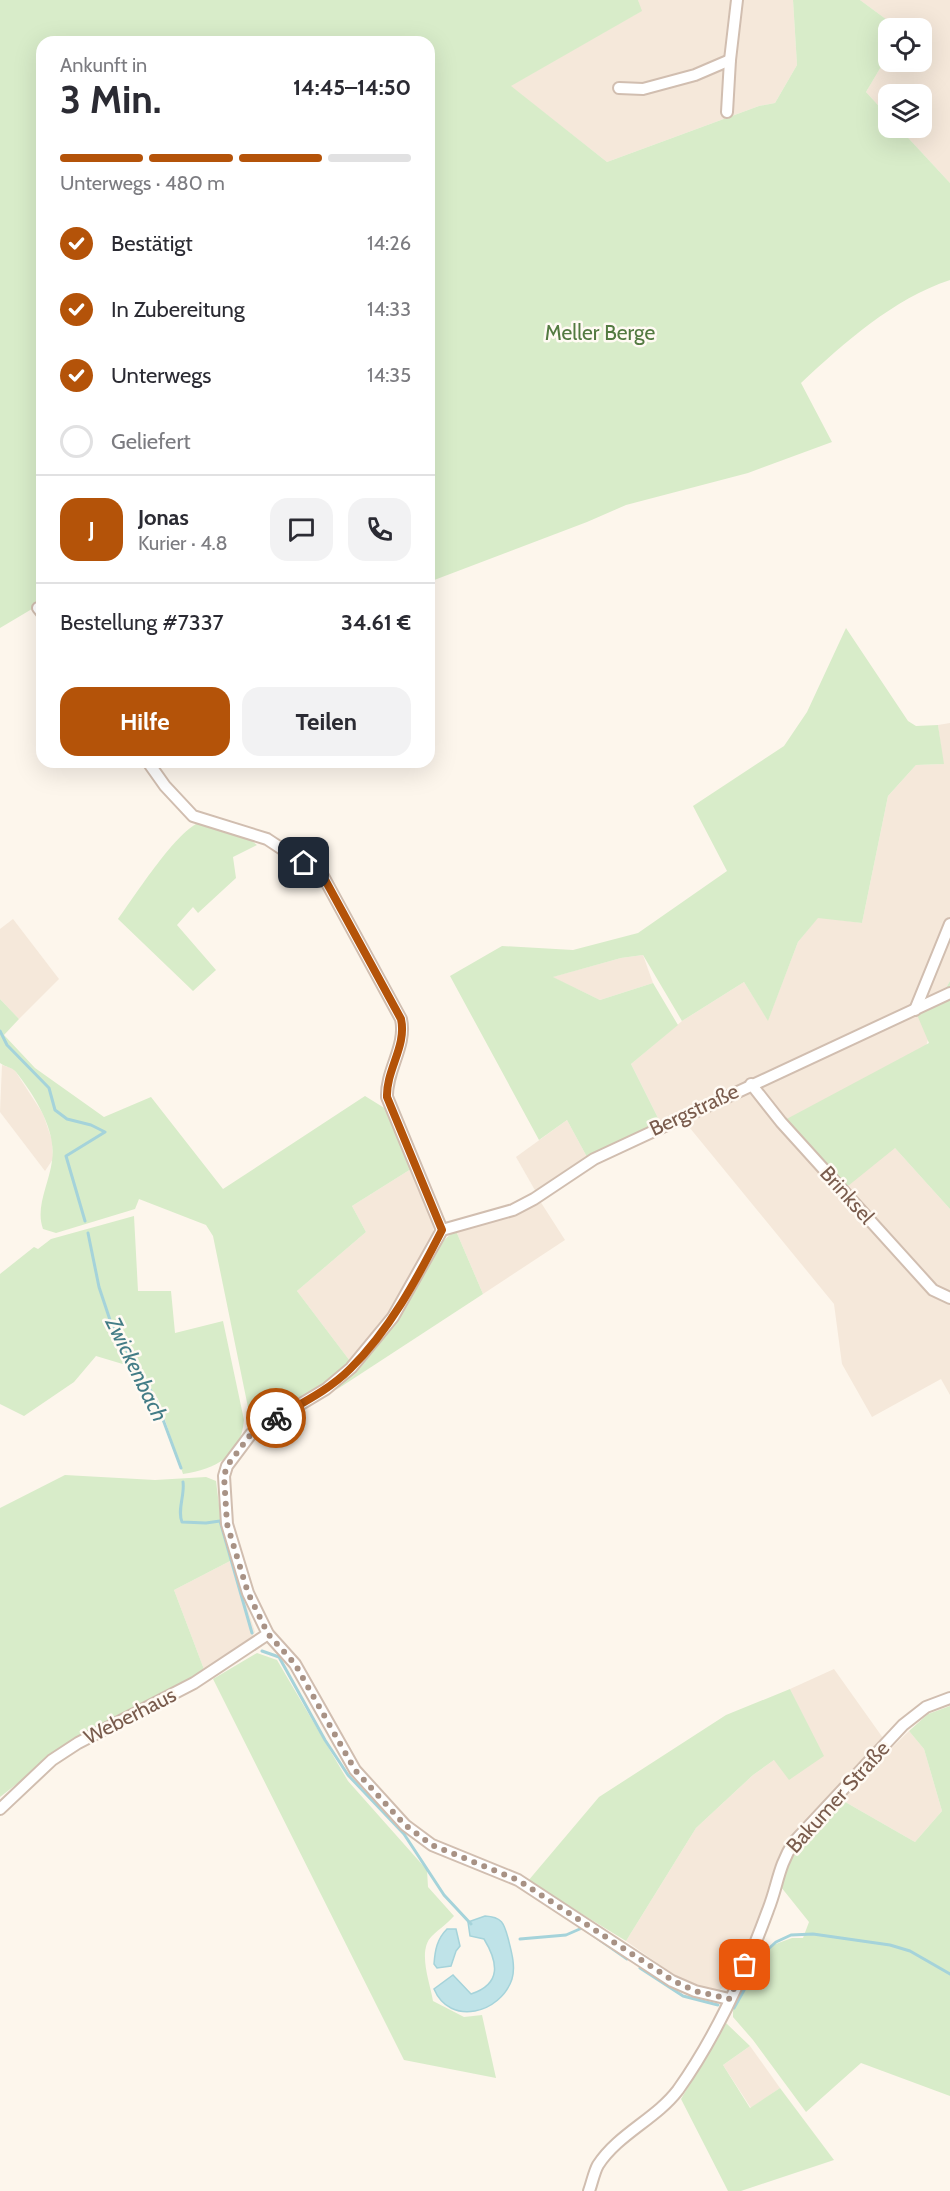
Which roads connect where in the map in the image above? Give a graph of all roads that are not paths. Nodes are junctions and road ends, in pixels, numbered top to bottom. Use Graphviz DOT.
graph roads {
  1 [pos="737,0"];
  2 [pos="730,60"];
  3 [pos="619,88"];
  4 [pos="727,112"];
  5 [pos="152,768"];
  6 [pos="950,924"];
  7 [pos="950,993"];
  8 [pos="915,1010"];
  9 [pos="751,1084"];
  10 [pos="442,1230"];
  11 [pos="950,1298"];
  12 [pos="268,1634"];
  13 [pos="950,1698"];
  14 [pos="0,1809"];
  15 [pos="729,1999"];
  16 [pos="589,2191"];
  1 -- 2 [label="street"];
  2 -- 3 [label="street"];
  2 -- 4 [label="street"];
  5 -- 10 [label="street"];
  6 -- 8 [label="street"];
  7 -- 8 [label="street, Bergstraße"];
  8 -- 9 [label="street, Bergstraße"];
  9 -- 10 [label="street, Bergstraße"];
  9 -- 11 [label="street, Brinksel"];
  10 -- 12 [label="street"];
  12 -- 14 [label="street, Weberhaus"];
  12 -- 15 [label="street"];
  13 -- 15 [label="street, Bakumer Straße"];
  15 -- 16 [label="street, Bakumer Straße"];
}
